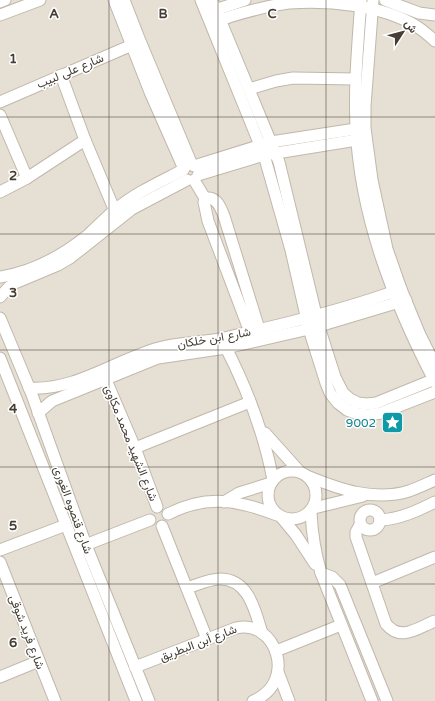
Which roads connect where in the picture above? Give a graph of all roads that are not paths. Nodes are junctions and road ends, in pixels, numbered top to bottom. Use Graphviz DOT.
graph roads {
  1 [pos="5,0"];
  2 [pos="40,0"];
  3 [pos="114,0"];
  4 [pos="124,0"];
  5 [pos="200,0"];
  6 [pos="245,0"];
  7 [pos="385,0"];
  8 [pos="0,2"];
  9 [pos="361,3"];
  10 [pos="373,4"];
  11 [pos="211,7"];
  12 [pos="0,15"];
  13 [pos="435,15"];
  14 [pos="215,22"];
  15 [pos="435,41"];
  16 [pos="136,43"];
  17 [pos="61,75"];
  18 [pos="356,79"];
  19 [pos="249,89"];
  20 [pos="0,102"];
  21 [pos="0,115"];
  22 [pos="361,133"];
  23 [pos="85,140"];
  24 [pos="265,147"];
  25 [pos="276,152"];
  26 [pos="190,172"];
  27 [pos="27,178"];
  28 [pos="0,192"];
  29 [pos="206,200"];
  30 [pos="117,214"];
  31 [pos="0,277"];
  32 [pos="397,291"];
  33 [pos="0,297"];
  34 [pos="402,301"];
  35 [pos="0,318"];
  36 [pos="312,323"];
  37 [pos="255,330"];
  38 [pos="224,343"];
  39 [pos="0,358"];
  40 [pos="435,365"];
  41 [pos="106,380"];
  42 [pos="435,380"];
  43 [pos="88,382"];
  44 [pos="29,388"];
  45 [pos="435,392"];
  46 [pos="250,402"];
  47 [pos="38,413"];
  48 [pos="261,428"];
  49 [pos="135,448"];
  50 [pos="303,474"];
  51 [pos="435,480"];
  52 [pos="272,482"];
  53 [pos="367,495"];
  54 [pos="224,502"];
  55 [pos="435,502"];
  56 [pos="71,505"];
  57 [pos="157,507"];
  58 [pos="59,509"];
  59 [pos="312,510"];
  60 [pos="168,514"];
  61 [pos="280,517"];
  62 [pos="150,520"];
  63 [pos="380,520"];
  64 [pos="66,525"];
  65 [pos="360,525"];
  66 [pos="162,526"];
  67 [pos="81,547"];
  68 [pos="0,550"];
  69 [pos="435,557"];
  70 [pos="0,562"];
  71 [pos="321,573"];
  72 [pos="372,583"];
  73 [pos="187,588"];
  74 [pos="435,621"];
  75 [pos="341,625"];
  76 [pos="262,633"];
  77 [pos="207,639"];
  78 [pos="276,651"];
  79 [pos="39,661"];
  80 [pos="135,667"];
  81 [pos="278,672"];
  82 [pos="0,677"];
  83 [pos="55,701"];
  84 [pos="136,701"];
  85 [pos="149,701"];
  86 [pos="253,701"];
  87 [pos="290,701"];
  88 [pos="372,701"];
  89 [pos="387,701"];
  1 -- 8 [label="street"];
  2 -- 12 [label="street"];
  3 -- 16 [label="street"];
  4 -- 16 [label="street"];
  5 -- 11 [label="street"];
  6 -- 11 [label="street"];
  7 -- 13 [label="street"];
  9 -- 10 [label="street"];
  9 -- 14 [label="street"];
  9 -- 18 [label="street"];
  10 -- 15 [label="street"];
  10 -- 22 [label="street"];
  11 -- 14 [label="street"];
  14 -- 19 [label="street"];
  14 -- 24 [label="street"];
  16 -- 17 [label="street, شارع على لبيب"];
  16 -- 26 [label="street"];
  17 -- 20 [label="street, شارع على لبيب"];
  17 -- 23 [label="street"];
  18 -- 19 [label="street"];
  18 -- 22 [label="street"];
  19 -- 24 [label="street"];
  21 -- 27 [label="street"];
  22 -- 24 [label="street"];
  22 -- 25 [label="street"];
  22 -- 32 [label="street"];
  23 -- 27 [label="street"];
  23 -- 30 [label="street"];
  24 -- 25 [label="street"];
  24 -- 26 [label="street"];
  24 -- 36 [label="street"];
  25 -- 36 [label="street"];
  26 -- 29 [label="street"];
  26 -- 30 [label="street"];
  27 -- 28 [label="street"];
  29 -- 37 [label="street"];
  29 -- 37 [label="street"];
  30 -- 31 [label="street"];
  30 -- 33 [label="street"];
  32 -- 34 [label="street"];
  32 -- 36 [label="street, شارع ابن خلكان"];
  34 -- 36 [label="street, شارع ابن خلكان"];
  34 -- 40 [label="street"];
  34 -- 42 [label="street"];
  35 -- 44 [label="street, شارع قنصوه الغورى"];
  36 -- 37 [label="street, شارع ابن خلكان"];
  36 -- 38 [label="street, شارع ابن خلكان"];
  36 -- 42 [label="street"];
  36 -- 45 [label="street"];
  37 -- 38 [label="street, شارع ابن خلكان"];
  38 -- 41 [label="street, شارع ابن خلكان"];
  38 -- 43 [label="street, شارع ابن خلكان"];
  38 -- 46 [label="street"];
  39 -- 58 [label="street, شارع قنصوه الغورى"];
  41 -- 43 [label="street, شارع ابن خلكان"];
  41 -- 49 [label="street, شارع الشهيد محمد مكاوى"];
  43 -- 44 [label="street, شارع ابن خلكان"];
  43 -- 47 [label="street, شارع ابن خلكان"];
  44 -- 47 [label="street, شارع قنصوه الغورى"];
  46 -- 48 [label="street"];
  46 -- 49 [label="street"];
  47 -- 56 [label="street, شارع قنصوه الغورى"];
  48 -- 50 [label="street"];
  48 -- 52 [label="street"];
  49 -- 57 [label="street, شارع الشهيد محمد مكاوى"];
  50 -- 52 [label="street"];
  50 -- 53 [label="street"];
  50 -- 59 [label="street"];
  51 -- 53 [label="street"];
  52 -- 54 [label="street"];
  52 -- 61 [label="street"];
  53 -- 59 [label="street"];
  54 -- 60 [label="street"];
  54 -- 61 [label="street"];
  55 -- 63 [label="street"];
  56 -- 58 [label="street"];
  56 -- 67 [label="street, شارع قنصوه الغورى"];
  57 -- 60 [label="street"];
  57 -- 62 [label="street"];
  58 -- 64 [label="street, شارع قنصوه الغورى"];
  59 -- 61 [label="street"];
  59 -- 71 [label="street"];
  60 -- 66 [label="street"];
  61 -- 71 [label="street"];
  62 -- 66 [label="street"];
  62 -- 67 [label="street"];
  63 -- 65 [label="street"];
  63 -- 65 [label="street"];
  64 -- 67 [label="street, شارع قنصوه الغورى"];
  64 -- 68 [label="street"];
  65 -- 72 [label="street"];
  66 -- 73 [label="street"];
  67 -- 80 [label="street, شارع قنصوه الغورى"];
  67 -- 84 [label="street, شارع قنصوه الغورى"];
  69 -- 72 [label="street"];
  70 -- 79 [label="street, شارع فريد شوقى"];
  71 -- 75 [label="street"];
  71 -- 89 [label="street"];
  72 -- 74 [label="street"];
  73 -- 76 [label="street"];
  73 -- 77 [label="street"];
  75 -- 78 [label="street"];
  75 -- 88 [label="street"];
  76 -- 77 [label="street, شارع أبن البطريق"];
  76 -- 78 [label="street"];
  77 -- 80 [label="street, شارع أبن البطريق"];
  78 -- 81 [label="street"];
  79 -- 82 [label="street"];
  79 -- 83 [label="street, شارع فريد شوقى"];
  80 -- 85 [label="street, شارع قنصوه الغورى"];
  81 -- 86 [label="street"];
  81 -- 87 [label="street"];
}
